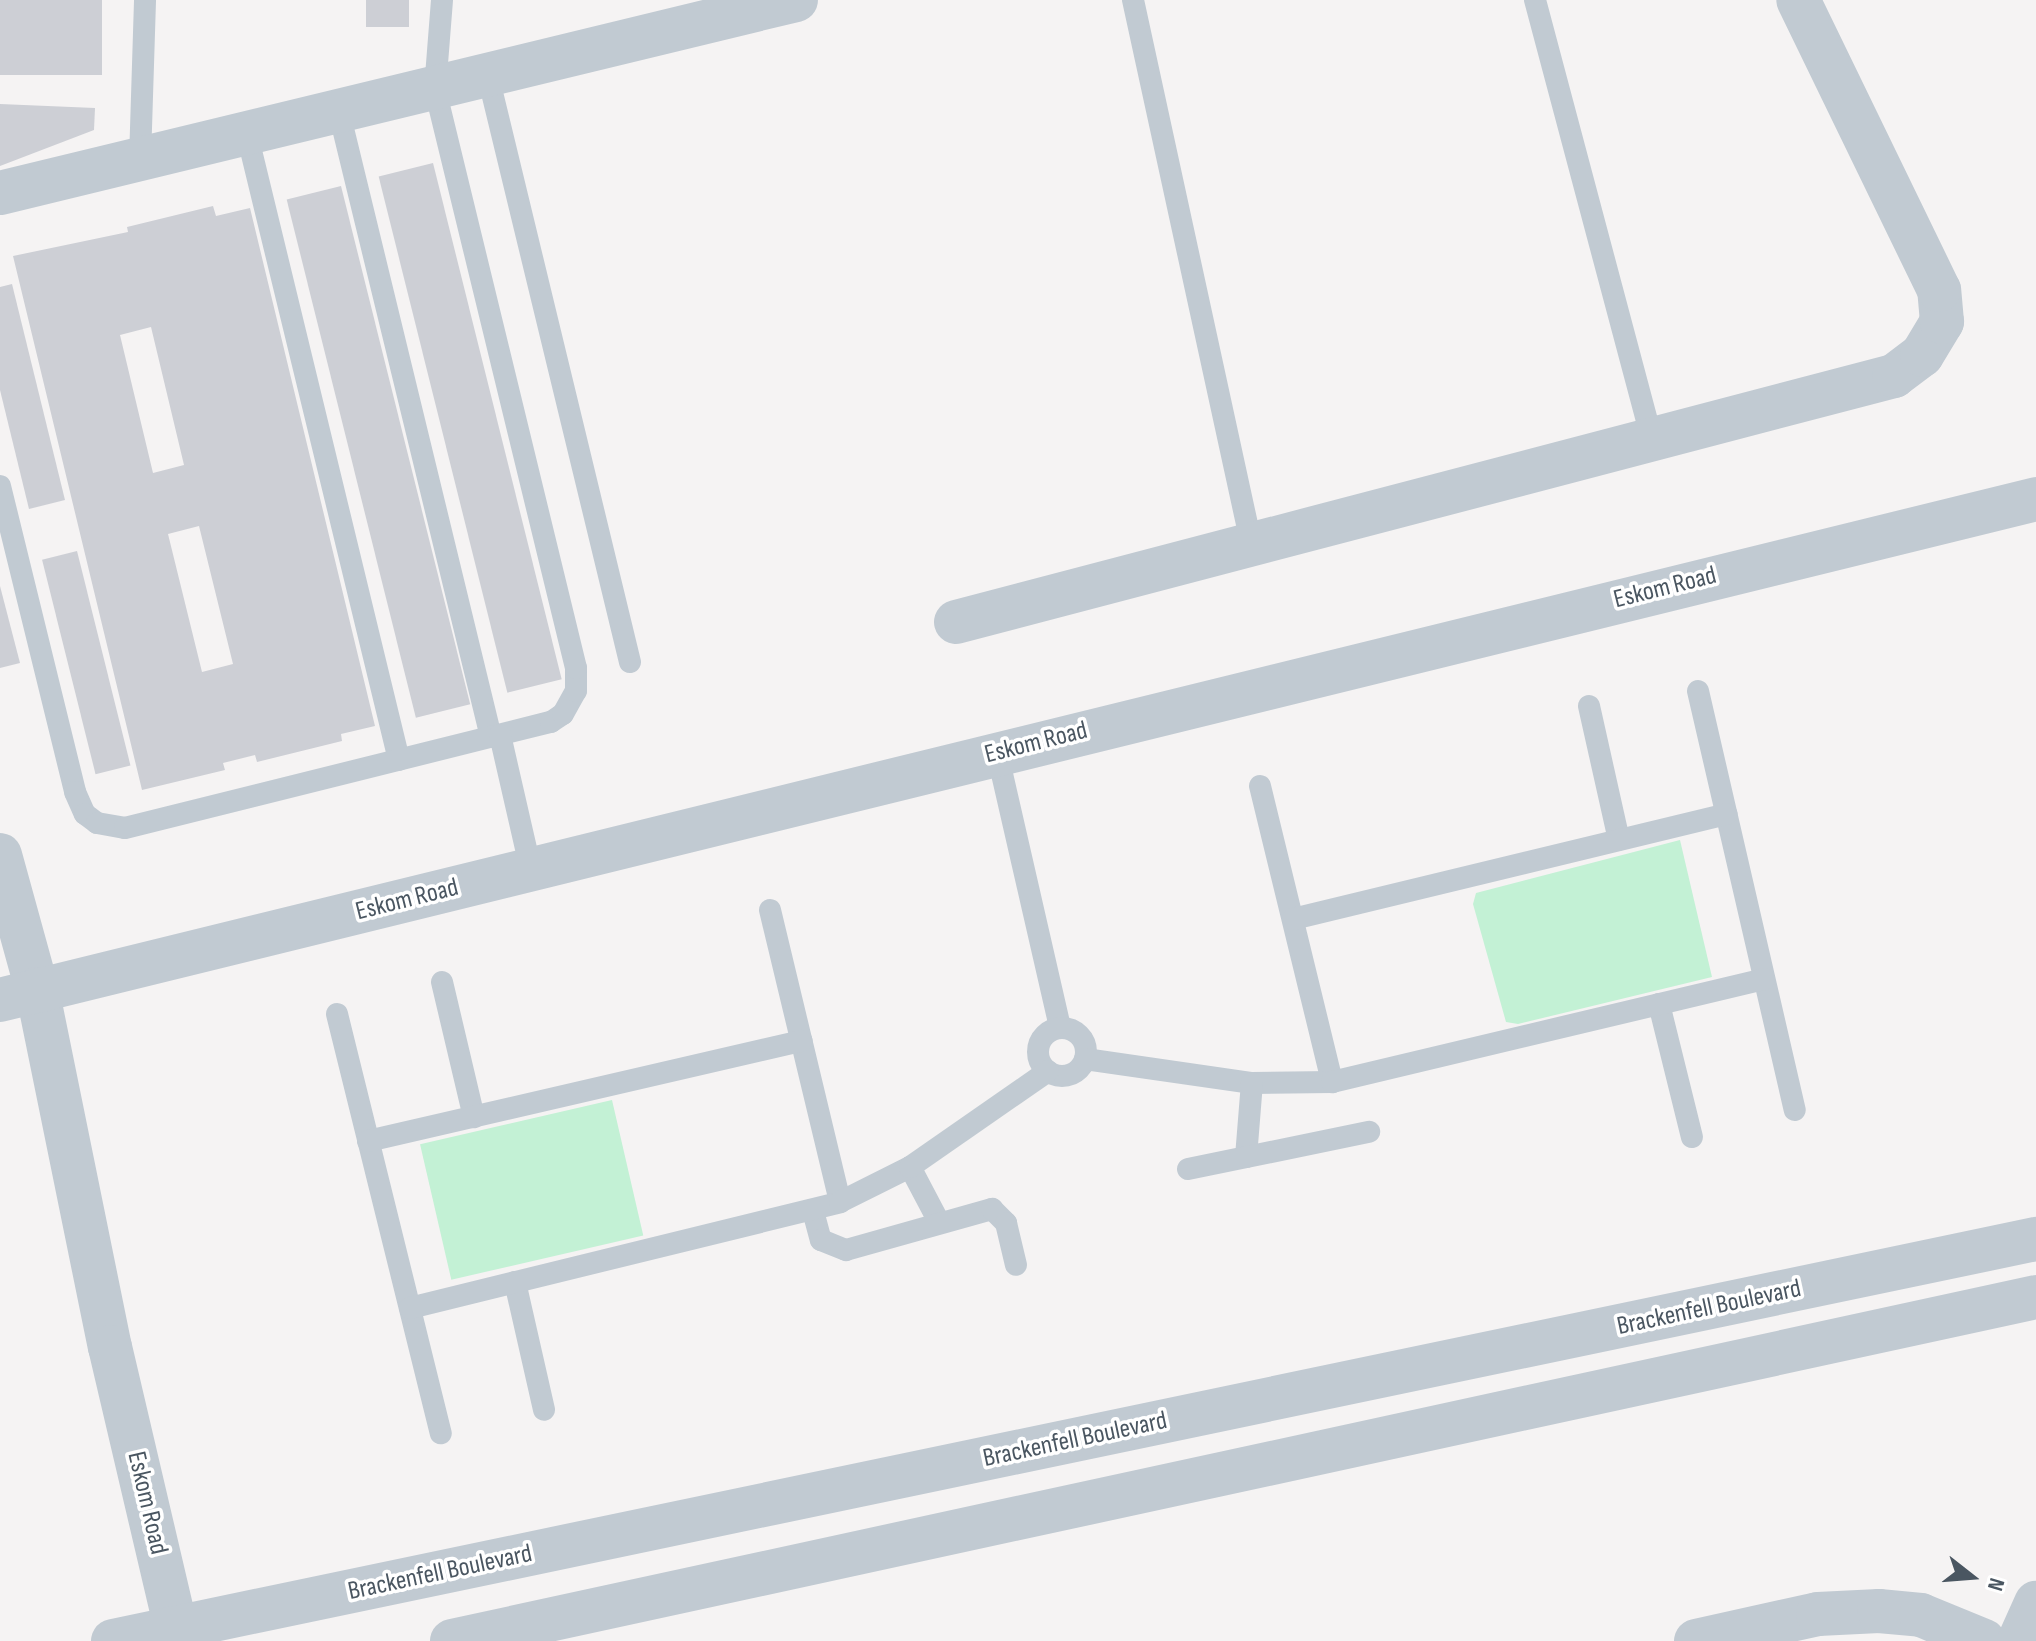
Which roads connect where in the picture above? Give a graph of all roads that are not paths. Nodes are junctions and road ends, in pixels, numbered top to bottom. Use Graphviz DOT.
graph roads {
  1 [pos="145,0"];
  2 [pos="442,0"];
  3 [pos="796,0"];
  4 [pos="1133,0"];
  5 [pos="1535,0"];
  6 [pos="1798,0"];
  7 [pos="488,76"];
  8 [pos="435,89"];
  9 [pos="339,112"];
  10 [pos="247,134"];
  11 [pos="140,160"];
  12 [pos="0,193"];
  13 [pos="1652,440"];
  14 [pos="0,486"];
  15 [pos="2036,499"];
  16 [pos="1252,547"];
  17 [pos="956,622"];
  18 [pos="630,662"];
  19 [pos="1698,691"];
  20 [pos="1589,706"];
  21 [pos="496,736"];
  22 [pos="997,752"];
  23 [pos="399,760"];
  24 [pos="1260,786"];
  25 [pos="1726,814"];
  26 [pos="1619,840"];
  27 [pos="0,855"];
  28 [pos="531,870"];
  29 [pos="770,910"];
  30 [pos="1293,919"];
  31 [pos="1764,979"];
  32 [pos="442,982"];
  33 [pos="18,995"];
  34 [pos="1659,1004"];
  35 [pos="337,1014"];
  36 [pos="1060,1027"];
  37 [pos="802,1041"];
  38 [pos="1085,1059"];
  39 [pos="1048,1071"];
  40 [pos="1332,1082"];
  41 [pos="1252,1083"];
  42 [pos="1795,1110"];
  43 [pos="474,1117"];
  44 [pos="1369,1132"];
  45 [pos="1692,1137"];
  46 [pos="368,1141"];
  47 [pos="1246,1157"];
  48 [pos="910,1167"];
  49 [pos="1188,1169"];
  50 [pos="840,1202"];
  51 [pos="813,1211"];
  52 [pos="939,1222"];
  53 [pos="2036,1239"];
  54 [pos="1016,1265"];
  55 [pos="515,1282"];
  56 [pos="2036,1297"];
  57 [pos="410,1308"];
  58 [pos="544,1410"];
  59 [pos="441,1433"];
  60 [pos="2036,1603"];
  61 [pos="1759,1633"];
  62 [pos="178,1634"];
  63 [pos="113,1641"];
  64 [pos="452,1641"];
  65 [pos="1696,1641"];
  66 [pos="1984,1641"];
  67 [pos="2019,1641"];
  1 -- 11 [label="lane"];
  2 -- 8 [label="lane"];
  3 -- 7 [label="street"];
  4 -- 16 [label="lane"];
  5 -- 13 [label="lane"];
  6 -- 13 [label="street"];
  7 -- 8 [label="street"];
  7 -- 18 [label="lane"];
  8 -- 9 [label="street"];
  8 -- 21 [label="lane"];
  9 -- 10 [label="street"];
  9 -- 21 [label="lane"];
  10 -- 11 [label="street"];
  10 -- 23 [label="lane"];
  11 -- 12 [label="street"];
  13 -- 16 [label="street"];
  14 -- 23 [label="lane"];
  15 -- 22 [label="street, Eskom Road"];
  16 -- 17 [label="street"];
  19 -- 25 [label="lane"];
  20 -- 26 [label="lane"];
  21 -- 23 [label="lane"];
  21 -- 28 [label="lane"];
  22 -- 28 [label="street, Eskom Road"];
  22 -- 36 [label="lane"];
  24 -- 30 [label="lane"];
  25 -- 26 [label="lane"];
  25 -- 31 [label="lane"];
  26 -- 30 [label="lane"];
  27 -- 33 [label="street"];
  28 -- 33 [label="street, Eskom Road"];
  29 -- 37 [label="lane"];
  30 -- 40 [label="lane"];
  31 -- 34 [label="lane"];
  31 -- 42 [label="lane"];
  32 -- 43 [label="lane"];
  33 -- 62 [label="street, Eskom Road"];
  34 -- 40 [label="lane"];
  34 -- 45 [label="lane"];
  35 -- 46 [label="lane"];
  36 -- 38 [label="lane"];
  36 -- 39 [label="lane"];
  37 -- 43 [label="lane"];
  37 -- 50 [label="lane"];
  38 -- 39 [label="lane"];
  38 -- 41 [label="lane"];
  39 -- 48 [label="lane"];
  40 -- 41 [label="lane"];
  41 -- 47 [label="lane"];
  43 -- 46 [label="lane"];
  44 -- 47 [label="lane"];
  46 -- 57 [label="lane"];
  47 -- 49 [label="lane"];
  48 -- 50 [label="lane"];
  48 -- 52 [label="lane"];
  50 -- 51 [label="lane"];
  51 -- 52 [label="lane"];
  51 -- 55 [label="lane"];
  52 -- 54 [label="lane"];
  53 -- 62 [label="street, Brackenfell Boulevard"];
  55 -- 57 [label="lane"];
  55 -- 58 [label="lane"];
  56 -- 64 [label="street"];
  57 -- 59 [label="lane"];
  60 -- 67 [label="street"];
  61 -- 65 [label="street"];
  61 -- 66 [label="street"];
  62 -- 63 [label="street, Brackenfell Boulevard"];
}
